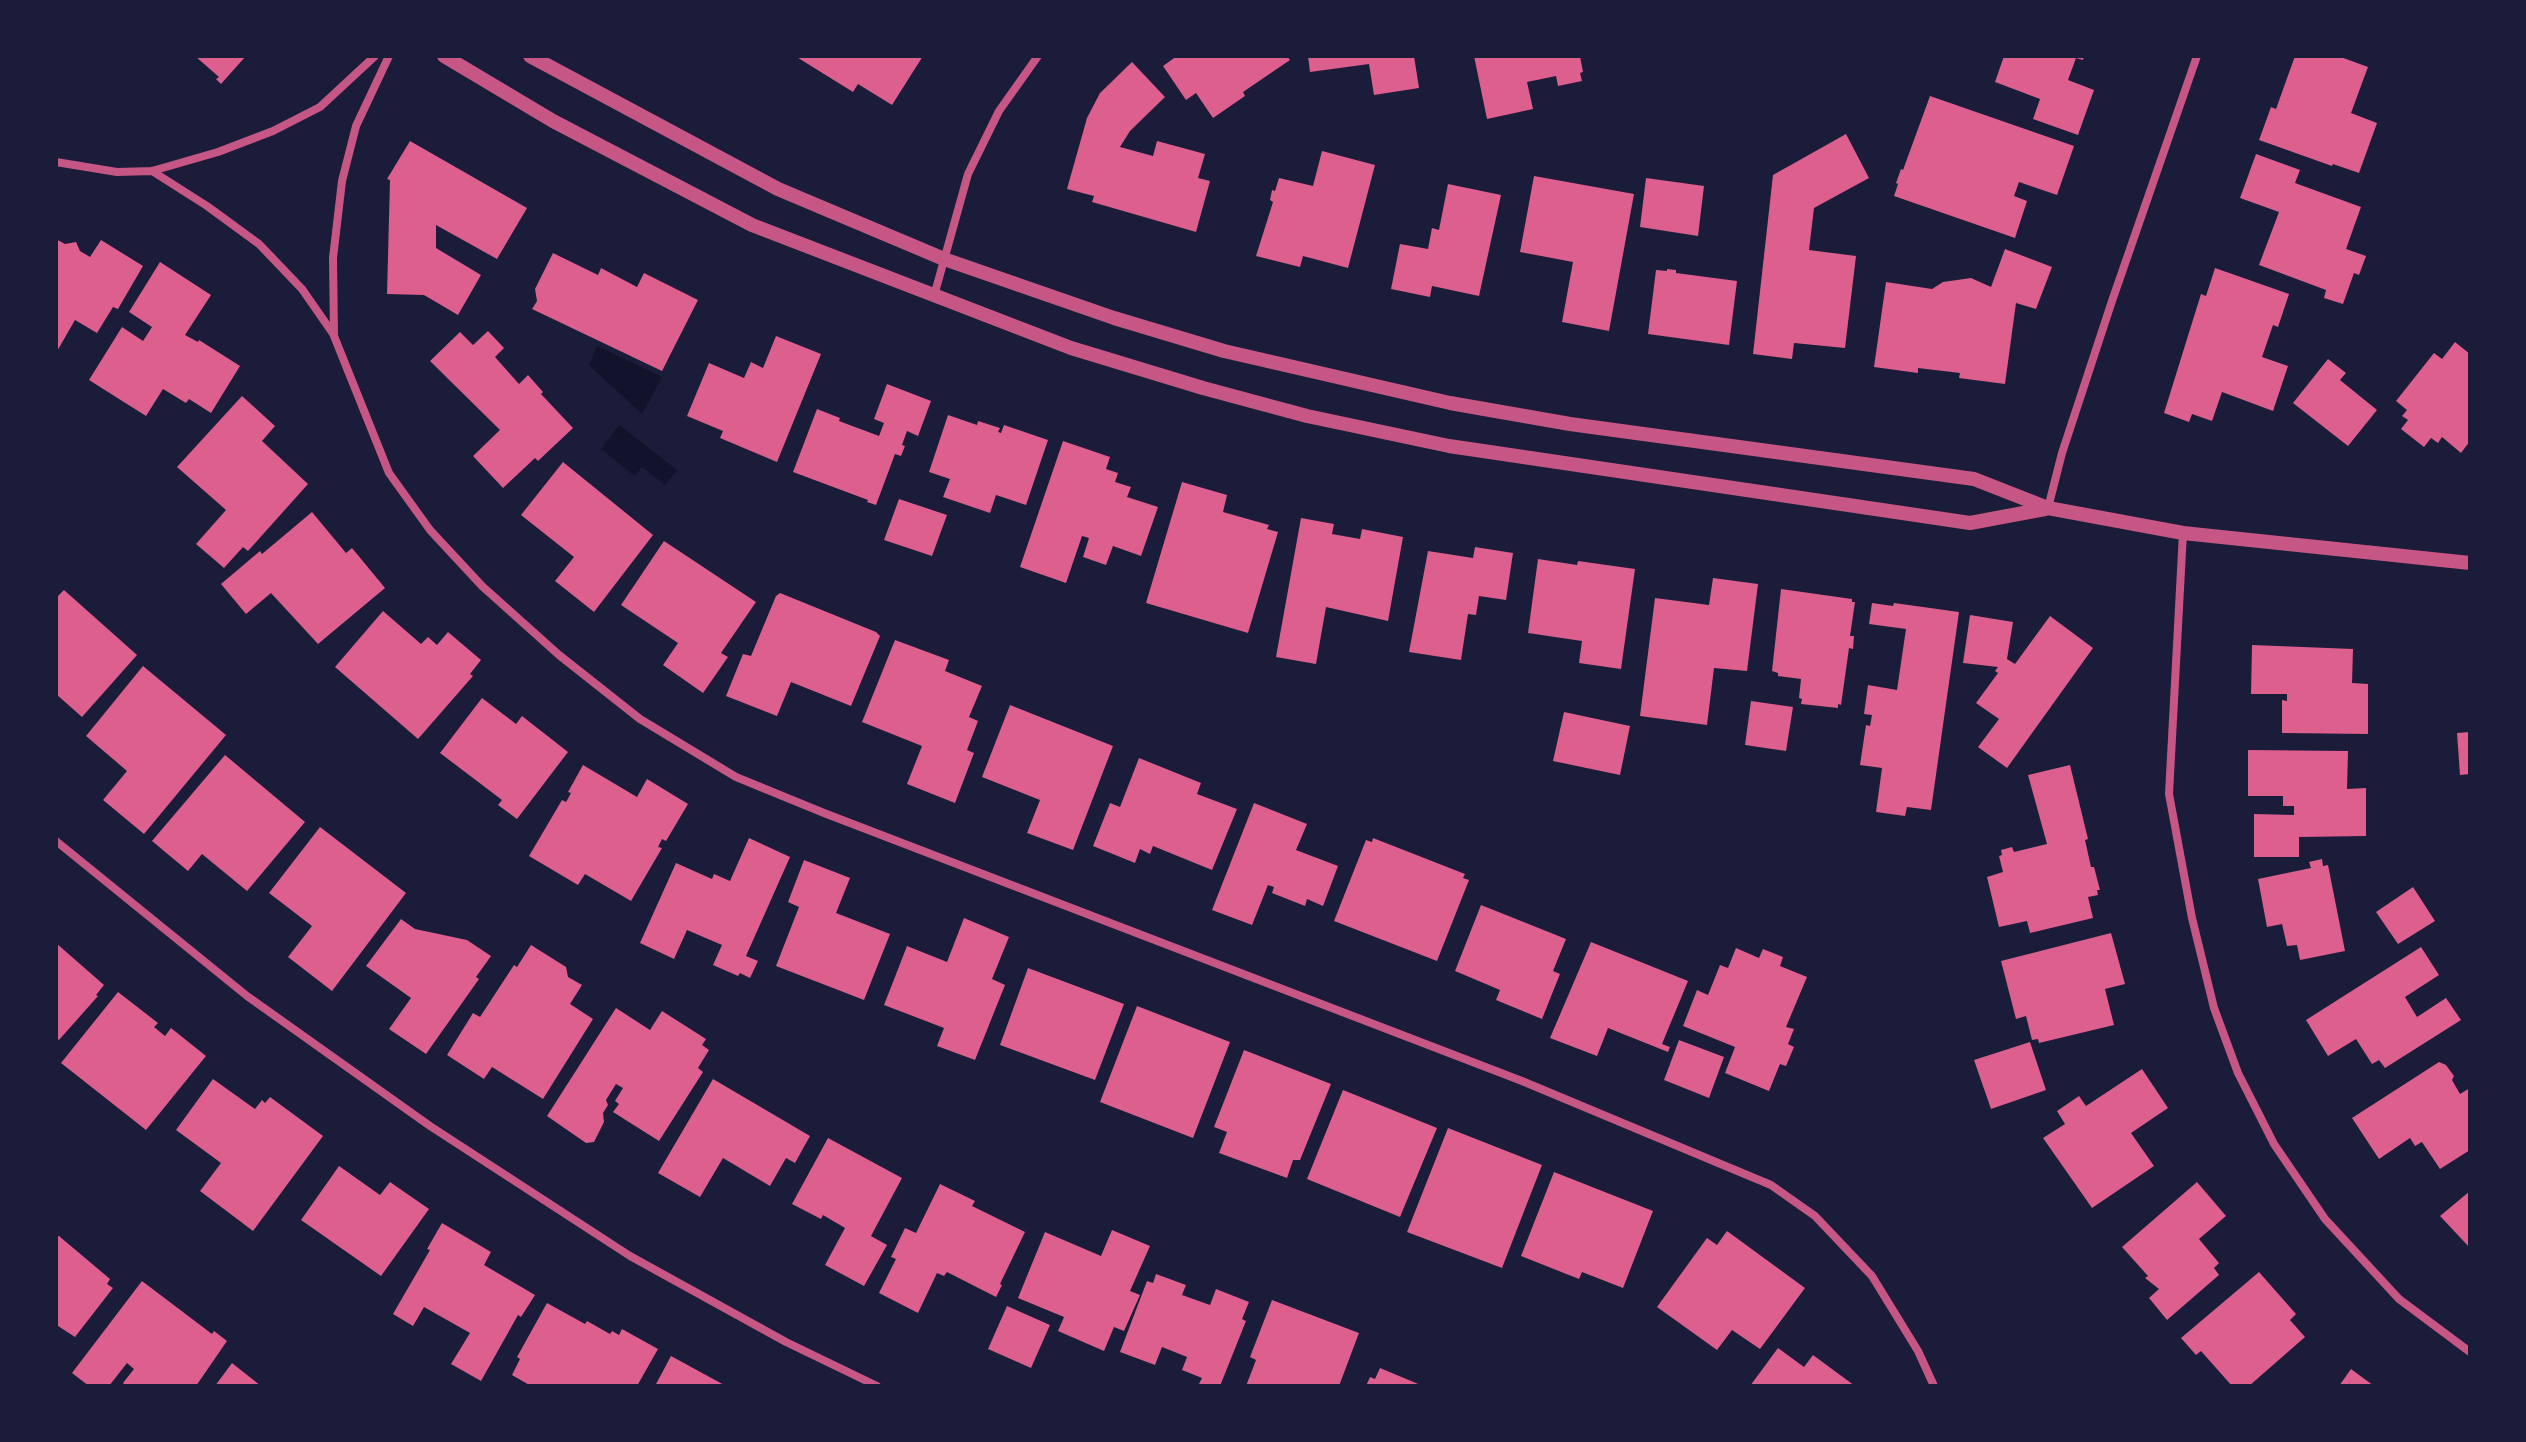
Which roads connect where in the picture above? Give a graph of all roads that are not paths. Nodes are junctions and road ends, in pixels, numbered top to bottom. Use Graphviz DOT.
graph roads {
  1 [pos="375,56"];
  2 [pos="389,56"];
  3 [pos="444,56"];
  4 [pos="530,56"];
  5 [pos="1038,56"];
  6 [pos="2197,56"];
  7 [pos="56,162"];
  8 [pos="152,171"];
  9 [pos="944,259"];
  10 [pos="934,296"];
  11 [pos="334,336"];
  12 [pos="2048,508"];
  13 [pos="2183,533"];
  14 [pos="2470,563"];
  15 [pos="56,841"];
  16 [pos="2470,1352"];
  17 [pos="877,1386"];
  18 [pos="1934,1386"];
  1 -- 8 [label="street"];
  2 -- 11 [label="street"];
  3 -- 10 [label="street"];
  4 -- 9 [label="street"];
  5 -- 9 [label="street"];
  6 -- 12 [label="street"];
  7 -- 8 [label="street"];
  8 -- 11 [label="street"];
  9 -- 10 [label="street"];
  9 -- 12 [label="street"];
  10 -- 12 [label="street"];
  11 -- 18 [label="street"];
  12 -- 13 [label="street"];
  13 -- 14 [label="street"];
  13 -- 16 [label="street"];
  15 -- 17 [label="street"];
}
